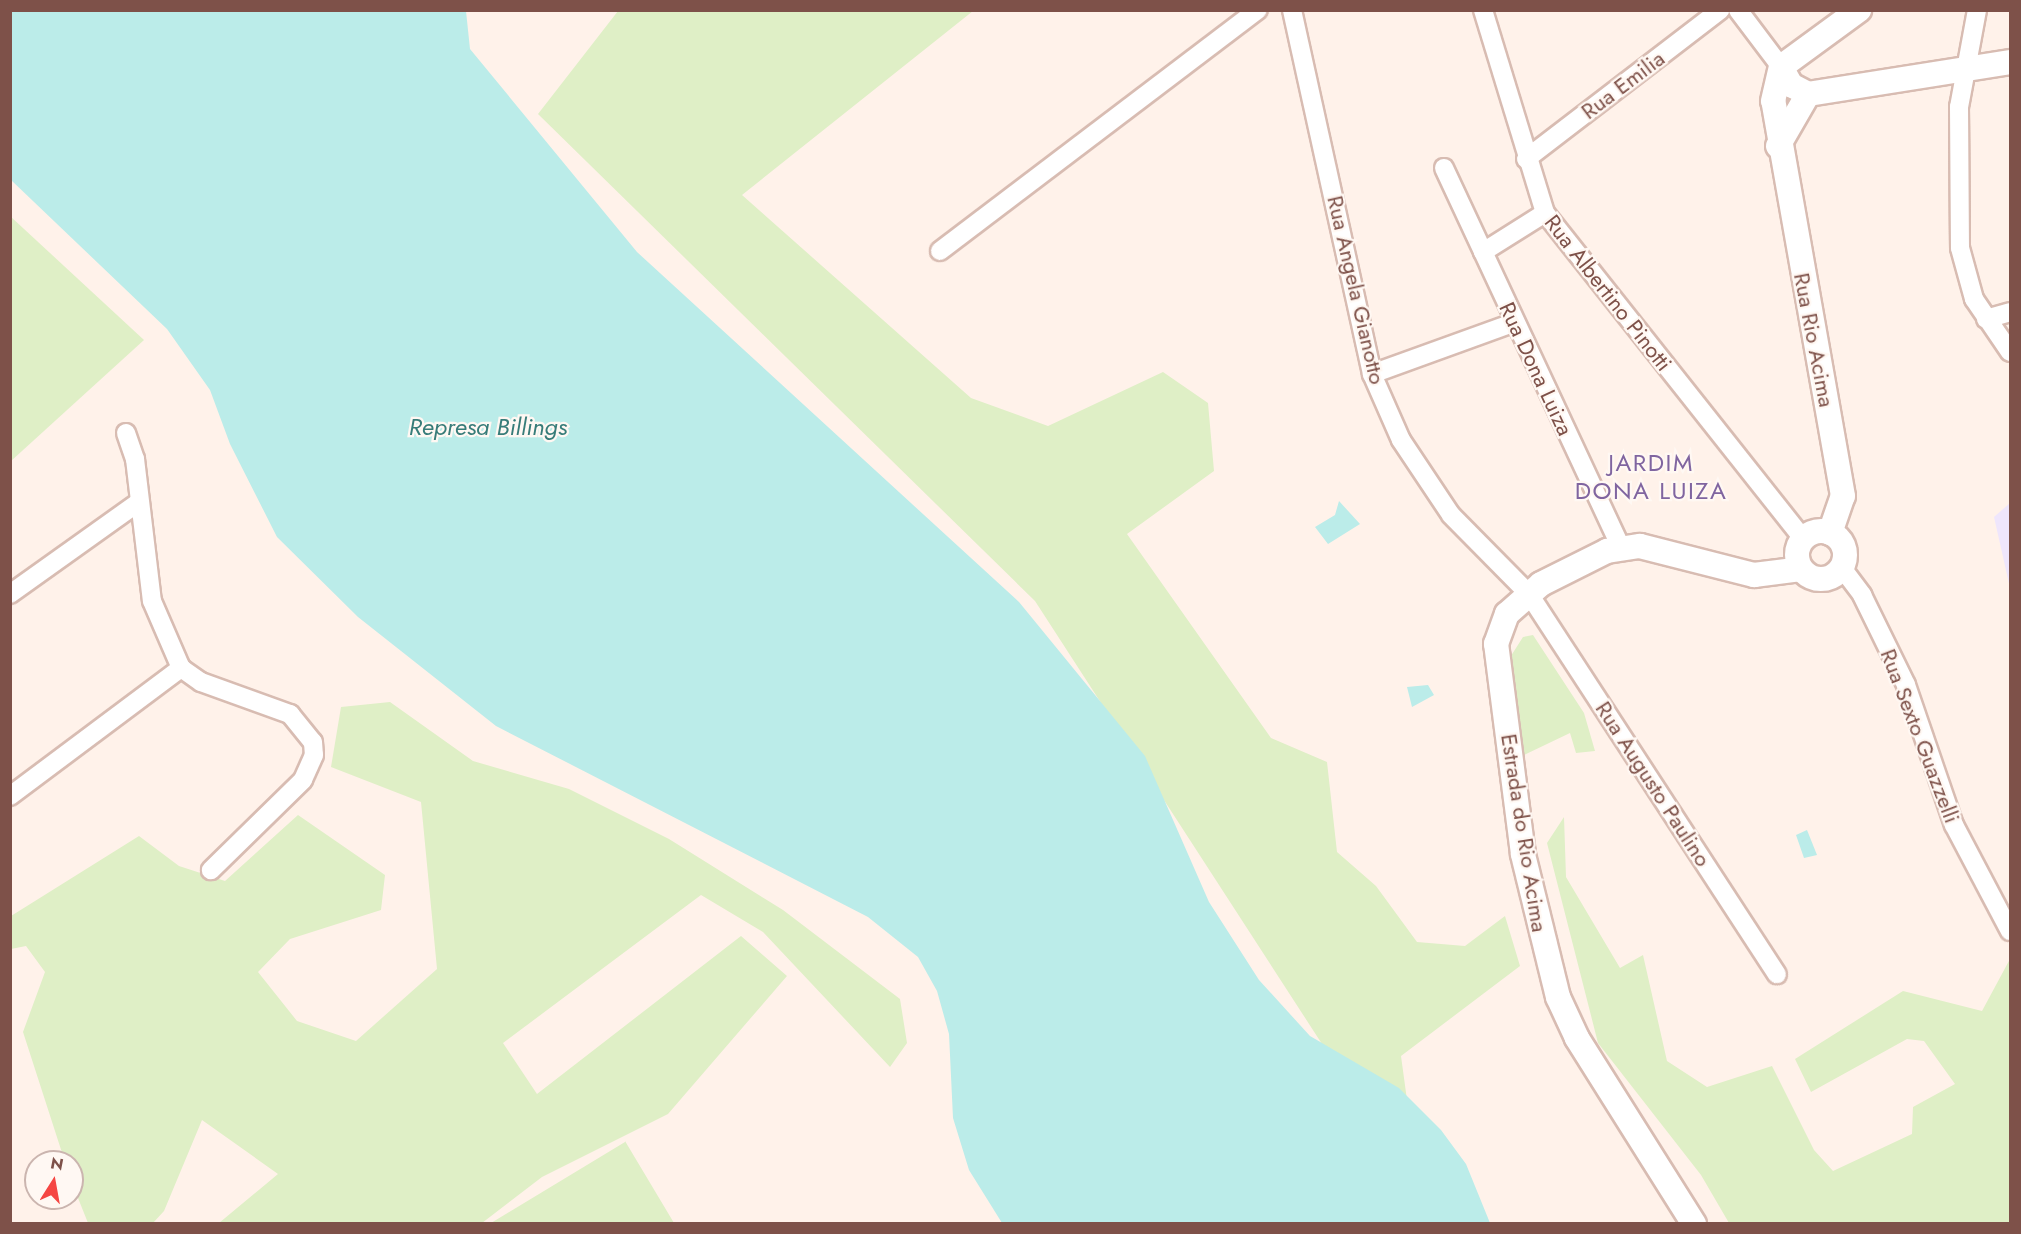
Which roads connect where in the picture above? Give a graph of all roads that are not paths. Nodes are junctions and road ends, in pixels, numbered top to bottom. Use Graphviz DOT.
graph roads {
  1 [pos="1258,10"];
  2 [pos="1292,10"];
  3 [pos="1483,10"];
  4 [pos="1720,10"];
  5 [pos="1737,10"];
  6 [pos="1859,10"];
  7 [pos="1977,10"];
  8 [pos="2010,62"];
  9 [pos="1965,66"];
  10 [pos="1781,67"];
  11 [pos="1808,94"];
  12 [pos="1778,147"];
  13 [pos="1526,159"];
  14 [pos="1444,168"];
  15 [pos="1545,213"];
  16 [pos="940,251"];
  17 [pos="1483,252"];
  18 [pos="2010,312"];
  19 [pos="1986,319"];
  20 [pos="1513,323"];
  21 [pos="2010,352"];
  22 [pos="1372,374"];
  23 [pos="126,433"];
  24 [pos="139,502"];
  25 [pos="1830,533"];
  26 [pos="1803,539"];
  27 [pos="1622,549"];
  28 [pos="1801,568"];
  29 [pos="1842,568"];
  30 [pos="10,594"];
  31 [pos="1529,594"];
  32 [pos="181,668"];
  33 [pos="10,796"];
  34 [pos="212,870"];
  35 [pos="2010,931"];
  36 [pos="1777,974"];
  37 [pos="1694,1224"];
  1 -- 16 [label="street"];
  2 -- 22 [label="street, Rua Angela Gianotto"];
  3 -- 13 [label="street, Rua Albertino Pinotti"];
  4 -- 13 [label="street, Rua Emilia"];
  5 -- 10 [label="street"];
  6 -- 10 [label="main road"];
  7 -- 9 [label="street"];
  8 -- 9 [label="main road"];
  9 -- 11 [label="main road"];
  9 -- 19 [label="street"];
  10 -- 11 [label="main road"];
  10 -- 12 [label="main road, Rua Rio Acima"];
  11 -- 12 [label="main road"];
  12 -- 25 [label="main road, Rua Rio Acima"];
  13 -- 15 [label="street, Rua Albertino Pinotti"];
  14 -- 17 [label="street, Rua Dona Luiza"];
  15 -- 17 [label="street"];
  15 -- 26 [label="street, Rua Albertino Pinotti"];
  17 -- 20 [label="street, Rua Dona Luiza"];
  18 -- 19 [label="street"];
  19 -- 21 [label="street"];
  20 -- 22 [label="street"];
  20 -- 27 [label="street, Rua Dona Luiza"];
  22 -- 31 [label="street, Rua Angela Gianotto"];
  23 -- 24 [label="street"];
  24 -- 30 [label="street"];
  24 -- 32 [label="street"];
  25 -- 26 [label="main road"];
  25 -- 29 [label="main road"];
  26 -- 28 [label="main road"];
  27 -- 28 [label="main road"];
  27 -- 31 [label="main road"];
  28 -- 29 [label="main road"];
  29 -- 35 [label="street, Rua Sexto Guazzelli"];
  31 -- 36 [label="street, Rua Augusto Paulino"];
  31 -- 37 [label="main road, Estrada do Rio Acima"];
  32 -- 33 [label="street"];
  32 -- 34 [label="street"];
}
